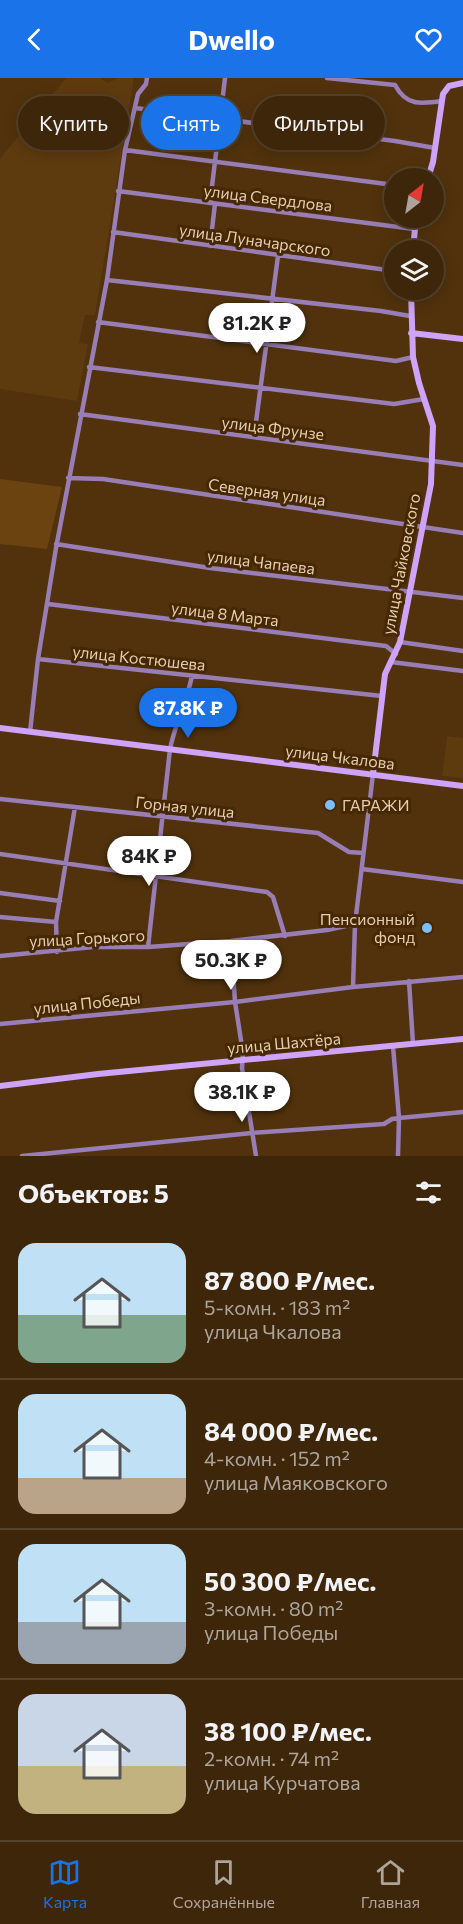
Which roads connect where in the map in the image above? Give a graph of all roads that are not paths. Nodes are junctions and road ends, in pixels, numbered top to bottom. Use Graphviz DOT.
graph roads {
  1 [pos="147,78"];
  2 [pos="225,78"];
  3 [pos="327,78"];
  4 [pos="463,83"];
  5 [pos="224,96"];
  6 [pos="442,101"];
  7 [pos="135,108"];
  8 [pos="141,109"];
  9 [pos="241,121"];
  10 [pos="129,133"];
  11 [pos="435,148"];
  12 [pos="125,150"];
  13 [pos="218,150"];
  14 [pos="216,161"];
  15 [pos="430,168"];
  16 [pos="384,184"];
  17 [pos="118,191"];
  18 [pos="213,203"];
  19 [pos="414,229"];
  20 [pos="113,232"];
  21 [pos="413,240"];
  22 [pos="210,246"];
  23 [pos="278,256"];
  24 [pos="384,270"];
  25 [pos="107,280"];
  26 [pos="272,299"];
  27 [pos="411,300"];
  28 [pos="410,316"];
  29 [pos="98,322"];
  30 [pos="411,333"];
  31 [pos="463,339"];
  32 [pos="267,344"];
  33 [pos="413,357"];
  34 [pos="89,367"];
  35 [pos="260,389"];
  36 [pos="424,399"];
  37 [pos="80,414"];
  38 [pos="254,438"];
  39 [pos="433,460"];
  40 [pos="463,465"];
  41 [pos="68,477"];
  42 [pos="422,527"];
  43 [pos="463,533"];
  44 [pos="56,544"];
  45 [pos="410,593"];
  46 [pos="463,598"];
  47 [pos="48,604"];
  48 [pos="400,642"];
  49 [pos="463,651"];
  50 [pos="396,654"];
  51 [pos="38,659"];
  52 [pos="390,662"];
  53 [pos="463,671"];
  54 [pos="192,676"];
  55 [pos="382,696"];
  56 [pos="0,728"];
  57 [pos="30,732"];
  58 [pos="170,749"];
  59 [pos="373,774"];
  60 [pos="463,786"];
  61 [pos="0,799"];
  62 [pos="75,807"];
  63 [pos="164,817"];
  64 [pos="0,854"];
  65 [pos="363,854"];
  66 [pos="67,864"];
  67 [pos="362,870"];
  68 [pos="154,877"];
  69 [pos="463,882"];
  70 [pos="0,893"];
  71 [pos="60,901"];
  72 [pos="0,917"];
  73 [pos="56,922"];
  74 [pos="355,924"];
  75 [pos="285,936"];
  76 [pos="231,941"];
  77 [pos="148,947"];
  78 [pos="57,952"];
  79 [pos="0,956"];
  80 [pos="463,977"];
  81 [pos="409,981"];
  82 [pos="353,987"];
  83 [pos="235,1002"];
  84 [pos="0,1024"];
  85 [pos="463,1039"];
  86 [pos="413,1044"];
  87 [pos="393,1046"];
  88 [pos="242,1060"];
  89 [pos="0,1086"];
  90 [pos="463,1112"];
  91 [pos="399,1118"];
  92 [pos="252,1133"];
  93 [pos="22,1156"];
  94 [pos="256,1156"];
  95 [pos="398,1156"];
  1 -- 7 [label="street"];
  2 -- 5 [label="street"];
  3 -- 6 [label="street"];
  4 -- 6 [label="street"];
  6 -- 11 [label="street"];
  7 -- 8 [label="street"];
  7 -- 10 [label="street"];
  9 -- 11 [label="street"];
  11 -- 15 [label="street"];
  12 -- 14 [label="street"];
  12 -- 17 [label="street"];
  13 -- 14 [label="street"];
  14 -- 16 [label="street"];
  14 -- 18 [label="street"];
  17 -- 18 [label="street, улица Свердлова"];
  17 -- 20 [label="street"];
  18 -- 19 [label="street, улица Свердлова"];
  18 -- 22 [label="street"];
  19 -- 21 [label="street"];
  20 -- 22 [label="street, улица Луначарского"];
  20 -- 25 [label="street"];
  22 -- 23 [label="street, улица Луначарского"];
  23 -- 24 [label="street, улица Луначарского"];
  23 -- 26 [label="street"];
  25 -- 26 [label="street"];
  25 -- 29 [label="street"];
  26 -- 28 [label="street"];
  26 -- 32 [label="street"];
  27 -- 28 [label="street, улица Чайковского"];
  28 -- 30 [label="street, улица Чайковского"];
  29 -- 32 [label="street"];
  29 -- 34 [label="street"];
  30 -- 31 [label="street"];
  30 -- 33 [label="street, улица Чайковского"];
  32 -- 33 [label="street"];
  32 -- 35 [label="street"];
  33 -- 36 [label="street, улица Чайковского"];
  34 -- 35 [label="street"];
  34 -- 37 [label="street"];
  35 -- 36 [label="street"];
  35 -- 38 [label="street"];
  36 -- 39 [label="street, улица Чайковского"];
  37 -- 38 [label="street, улица Фрунзе"];
  37 -- 41 [label="street"];
  38 -- 39 [label="street, улица Фрунзе"];
  39 -- 40 [label="street, улица Фрунзе"];
  39 -- 42 [label="street, улица Чайковского"];
  41 -- 42 [label="street, Северная улица"];
  41 -- 44 [label="street"];
  42 -- 43 [label="street, Северная улица"];
  42 -- 45 [label="street, улица Чайковского"];
  44 -- 45 [label="street, улица Чапаева"];
  44 -- 47 [label="street"];
  45 -- 46 [label="street, улица Чапаева"];
  45 -- 48 [label="street, улица Чайковского"];
  47 -- 50 [label="street, улица 8 Марта"];
  47 -- 51 [label="street"];
  48 -- 49 [label="street"];
  48 -- 50 [label="street, улица Чайковского"];
  50 -- 52 [label="street, улица Чайковского"];
  51 -- 54 [label="street, улица Костюшева"];
  51 -- 57 [label="street"];
  52 -- 53 [label="street"];
  52 -- 55 [label="street, улица Чайковского"];
  54 -- 55 [label="street, улица Костюшева"];
  54 -- 58 [label="street"];
  55 -- 59 [label="street, улица Чайковского"];
  56 -- 57 [label="street, улица Чкалова"];
  57 -- 58 [label="street, улица Чкалова"];
  58 -- 59 [label="street, улица Чкалова"];
  58 -- 63 [label="street"];
  59 -- 60 [label="street, улица Чкалова"];
  59 -- 65 [label="street, улица Чайковского"];
  61 -- 62 [label="street, Горная улица"];
  62 -- 63 [label="street, Горная улица"];
  62 -- 66 [label="street"];
  63 -- 65 [label="street, Горная улица"];
  63 -- 68 [label="street"];
  64 -- 66 [label="street"];
  65 -- 67 [label="street, улица Чайковского"];
  66 -- 68 [label="street"];
  66 -- 71 [label="street"];
  67 -- 69 [label="street"];
  67 -- 74 [label="street, улица Чайковского"];
  68 -- 75 [label="street"];
  68 -- 77 [label="street"];
  70 -- 71 [label="street"];
  71 -- 73 [label="street"];
  72 -- 73 [label="street"];
  73 -- 78 [label="street"];
  74 -- 75 [label="street, улица Горького"];
  74 -- 82 [label="street, улица Чайковского"];
  75 -- 76 [label="street, улица Горького"];
  76 -- 77 [label="street, улица Горького"];
  76 -- 83 [label="street"];
  77 -- 78 [label="street, улица Горького"];
  78 -- 79 [label="street, улица Горького"];
  80 -- 81 [label="street, улица Победы"];
  81 -- 82 [label="street, улица Победы"];
  81 -- 86 [label="street"];
  82 -- 83 [label="street, улица Победы"];
  83 -- 84 [label="street, улица Победы"];
  83 -- 88 [label="street"];
  85 -- 86 [label="street, улица Шахтёра"];
  86 -- 87 [label="street, улица Шахтёра"];
  87 -- 88 [label="street, улица Шахтёра"];
  87 -- 91 [label="street"];
  88 -- 89 [label="street, улица Шахтёра"];
  88 -- 92 [label="street"];
  90 -- 91 [label="street"];
  91 -- 92 [label="street"];
  91 -- 95 [label="street"];
  92 -- 93 [label="street"];
  92 -- 94 [label="street"];
}
